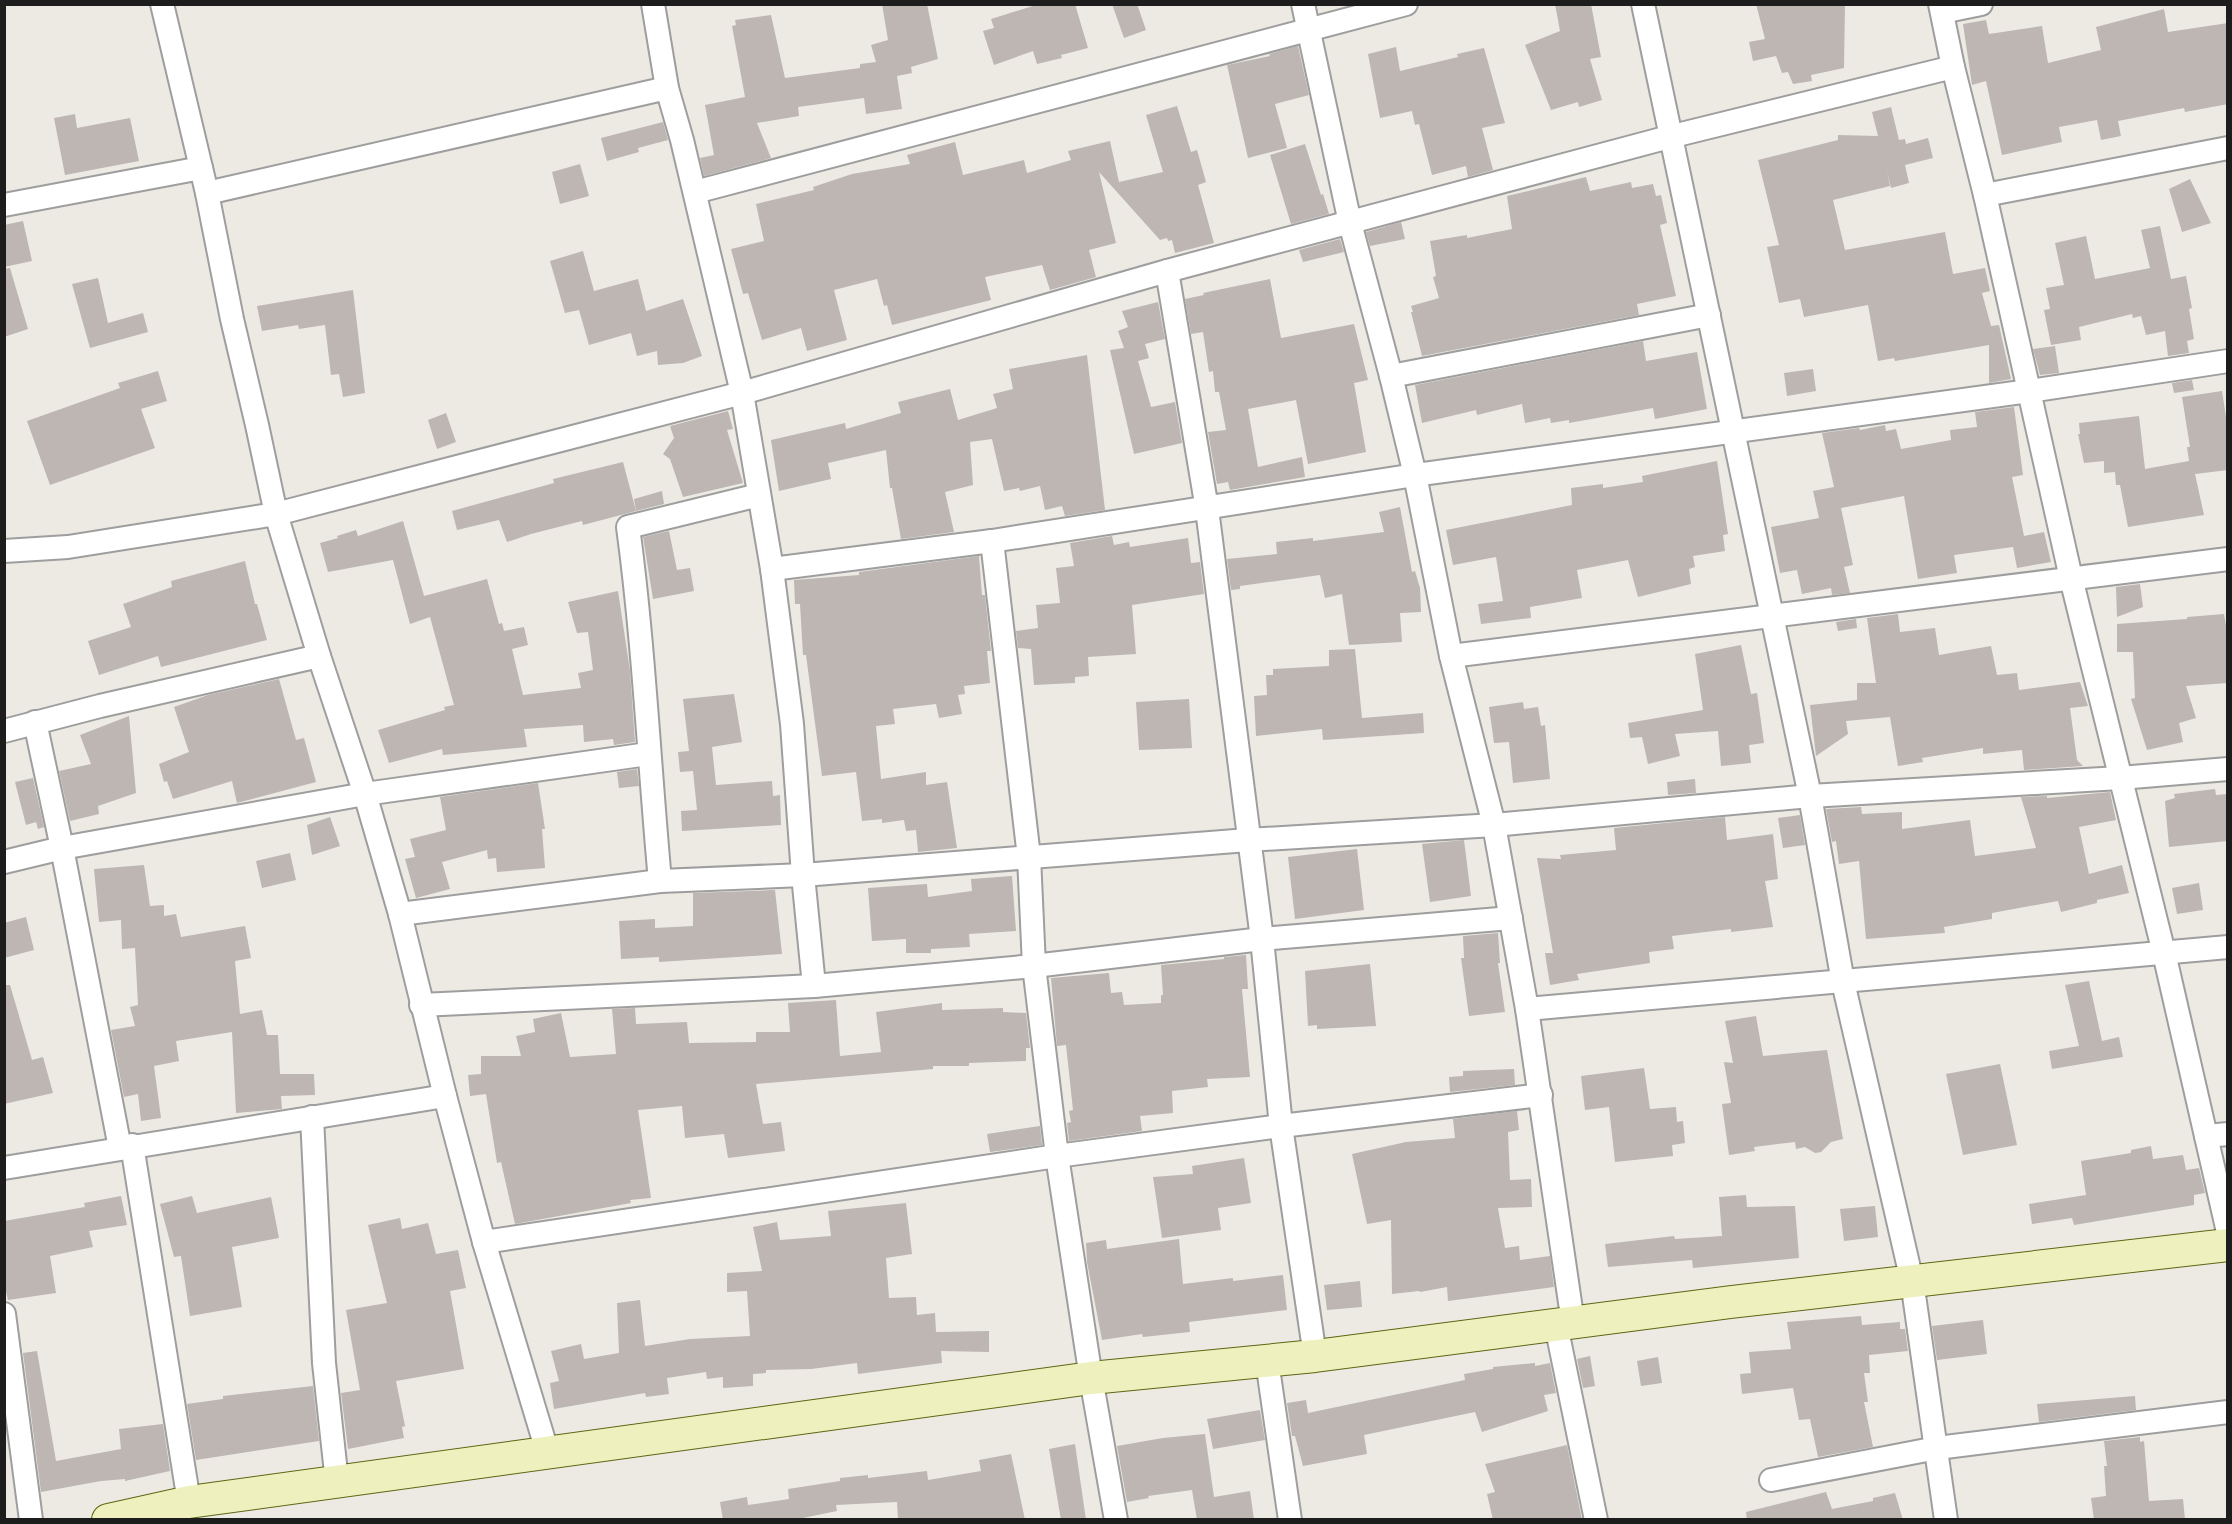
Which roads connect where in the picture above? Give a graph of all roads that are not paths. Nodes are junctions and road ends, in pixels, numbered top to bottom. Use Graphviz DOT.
graph roads {
  1 [pos="162,4"];
  2 [pos="653,4"];
  3 [pos="1302,4"];
  4 [pos="1406,4"];
  5 [pos="1643,4"];
  6 [pos="1982,4"];
  7 [pos="1941,8"];
  8 [pos="1309,29"];
  9 [pos="1953,66"];
  10 [pos="668,88"];
  11 [pos="1669,137"];
  12 [pos="2228,148"];
  13 [pos="201,168"];
  14 [pos="695,192"];
  15 [pos="207,193"];
  16 [pos="1985,195"];
  17 [pos="4,206"];
  18 [pos="1350,224"];
  19 [pos="1167,271"];
  20 [pos="1709,315"];
  21 [pos="2228,360"];
  22 [pos="1391,376"];
  23 [pos="2029,391"];
  24 [pos="742,393"];
  25 [pos="1734,430"];
  26 [pos="1415,475"];
  27 [pos="759,495"];
  28 [pos="1207,509"];
  29 [pos="276,514"];
  30 [pos="992,541"];
  31 [pos="4,551"];
  32 [pos="2228,559"];
  33 [pos="772,569"];
  34 [pos="2071,578"];
  35 [pos="1770,616"];
  36 [pos="319,656"];
  37 [pos="1451,656"];
  38 [pos="35,722"];
  39 [pos="4,731"];
  40 [pos="648,754"];
  41 [pos="2228,769"];
  42 [pos="2120,778"];
  43 [pos="365,794"];
  44 [pos="1810,796"];
  45 [pos="1494,825"];
  46 [pos="1248,840"];
  47 [pos="62,848"];
  48 [pos="1029,857"];
  49 [pos="4,862"];
  50 [pos="803,875"];
  51 [pos="660,881"];
  52 [pos="400,914"];
  53 [pos="1511,918"];
  54 [pos="1262,939"];
  55 [pos="2228,947"];
  56 [pos="2164,953"];
  57 [pos="1034,966"];
  58 [pos="1843,982"];
  59 [pos="814,986"];
  60 [pos="421,1005"];
  61 [pos="1527,1010"];
  62 [pos="1541,1095"];
  63 [pos="445,1096"];
  64 [pos="312,1117"];
  65 [pos="1281,1126"];
  66 [pos="2217,1135"];
  67 [pos="126,1147"];
  68 [pos="1057,1156"];
  69 [pos="4,1168"];
  70 [pos="2228,1233"];
  71 [pos="484,1242"];
  72 [pos="2228,1245"];
  73 [pos="1912,1281"];
  74 [pos="4,1314"];
  75 [pos="1565,1324"];
  76 [pos="1315,1356"];
  77 [pos="1267,1361"];
  78 [pos="1091,1378"];
  79 [pos="2228,1412"];
  80 [pos="1937,1448"];
  81 [pos="548,1454"];
  82 [pos="1771,1480"];
  83 [pos="337,1482"];
  84 [pos="189,1502"];
  85 [pos="30,1520"];
  86 [pos="108,1520"];
  87 [pos="1116,1520"];
  88 [pos="1290,1520"];
  89 [pos="1596,1520"];
  90 [pos="1946,1520"];
  1 -- 13 [label="street"];
  2 -- 10 [label="street"];
  3 -- 8 [label="street"];
  4 -- 8 [label="street"];
  5 -- 11 [label="street"];
  6 -- 7 [label="street"];
  7 -- 9 [label="street"];
  8 -- 14 [label="street"];
  8 -- 18 [label="street"];
  9 -- 11 [label="street"];
  9 -- 16 [label="street"];
  10 -- 14 [label="street"];
  10 -- 15 [label="street"];
  11 -- 18 [label="street"];
  11 -- 20 [label="street"];
  12 -- 16 [label="street"];
  13 -- 15 [label="street"];
  13 -- 17 [label="street"];
  14 -- 24 [label="street"];
  15 -- 29 [label="street"];
  16 -- 23 [label="street"];
  18 -- 19 [label="street"];
  18 -- 22 [label="street"];
  19 -- 24 [label="street"];
  19 -- 28 [label="street"];
  20 -- 22 [label="street"];
  20 -- 25 [label="street"];
  21 -- 23 [label="street"];
  22 -- 26 [label="street"];
  23 -- 25 [label="street"];
  23 -- 34 [label="street"];
  24 -- 27 [label="street"];
  24 -- 29 [label="street"];
  25 -- 26 [label="street"];
  25 -- 35 [label="street"];
  26 -- 28 [label="street"];
  26 -- 37 [label="street"];
  27 -- 33 [label="street"];
  27 -- 40 [label="street"];
  28 -- 30 [label="street"];
  28 -- 46 [label="street"];
  29 -- 31 [label="street"];
  29 -- 36 [label="street"];
  30 -- 33 [label="street"];
  30 -- 48 [label="street"];
  32 -- 34 [label="street"];
  33 -- 50 [label="street"];
  34 -- 35 [label="street"];
  34 -- 42 [label="street"];
  35 -- 37 [label="street"];
  35 -- 44 [label="street"];
  36 -- 38 [label="street"];
  36 -- 43 [label="street"];
  37 -- 45 [label="street"];
  38 -- 39 [label="street"];
  38 -- 47 [label="street"];
  40 -- 43 [label="street"];
  40 -- 51 [label="street"];
  41 -- 42 [label="street"];
  42 -- 44 [label="street"];
  42 -- 56 [label="street"];
  43 -- 47 [label="street"];
  43 -- 52 [label="street"];
  44 -- 45 [label="street"];
  44 -- 58 [label="street"];
  45 -- 46 [label="street"];
  45 -- 53 [label="street"];
  46 -- 48 [label="street"];
  46 -- 54 [label="street"];
  47 -- 49 [label="street"];
  47 -- 67 [label="street"];
  48 -- 50 [label="street"];
  48 -- 57 [label="street"];
  50 -- 51 [label="street"];
  50 -- 59 [label="street"];
  51 -- 52 [label="street"];
  52 -- 60 [label="street"];
  53 -- 54 [label="street"];
  53 -- 61 [label="street"];
  54 -- 57 [label="street"];
  54 -- 65 [label="street"];
  55 -- 56 [label="street"];
  56 -- 58 [label="street"];
  56 -- 66 [label="street"];
  57 -- 59 [label="street"];
  57 -- 68 [label="street"];
  58 -- 61 [label="street"];
  58 -- 73 [label="street"];
  59 -- 60 [label="street"];
  60 -- 63 [label="street"];
  61 -- 62 [label="street"];
  62 -- 65 [label="street"];
  62 -- 75 [label="street"];
  63 -- 64 [label="street"];
  63 -- 71 [label="street"];
  64 -- 67 [label="street"];
  64 -- 83 [label="street"];
  65 -- 68 [label="street"];
  65 -- 76 [label="street"];
  66 -- 70 [label="street"];
  67 -- 69 [label="street"];
  67 -- 84 [label="street"];
  68 -- 71 [label="street"];
  68 -- 78 [label="street"];
  71 -- 81 [label="street"];
  72 -- 73 [label="street"];
  73 -- 75 [label="street"];
  73 -- 80 [label="street"];
  74 -- 85 [label="street"];
  75 -- 76 [label="street"];
  75 -- 89 [label="street"];
  76 -- 77 [label="street"];
  77 -- 78 [label="street"];
  77 -- 88 [label="street"];
  78 -- 81 [label="street"];
  78 -- 87 [label="street"];
  79 -- 80 [label="street"];
  80 -- 82 [label="street"];
  80 -- 90 [label="street"];
  81 -- 83 [label="street"];
  83 -- 84 [label="street"];
  84 -- 86 [label="street"];
}
